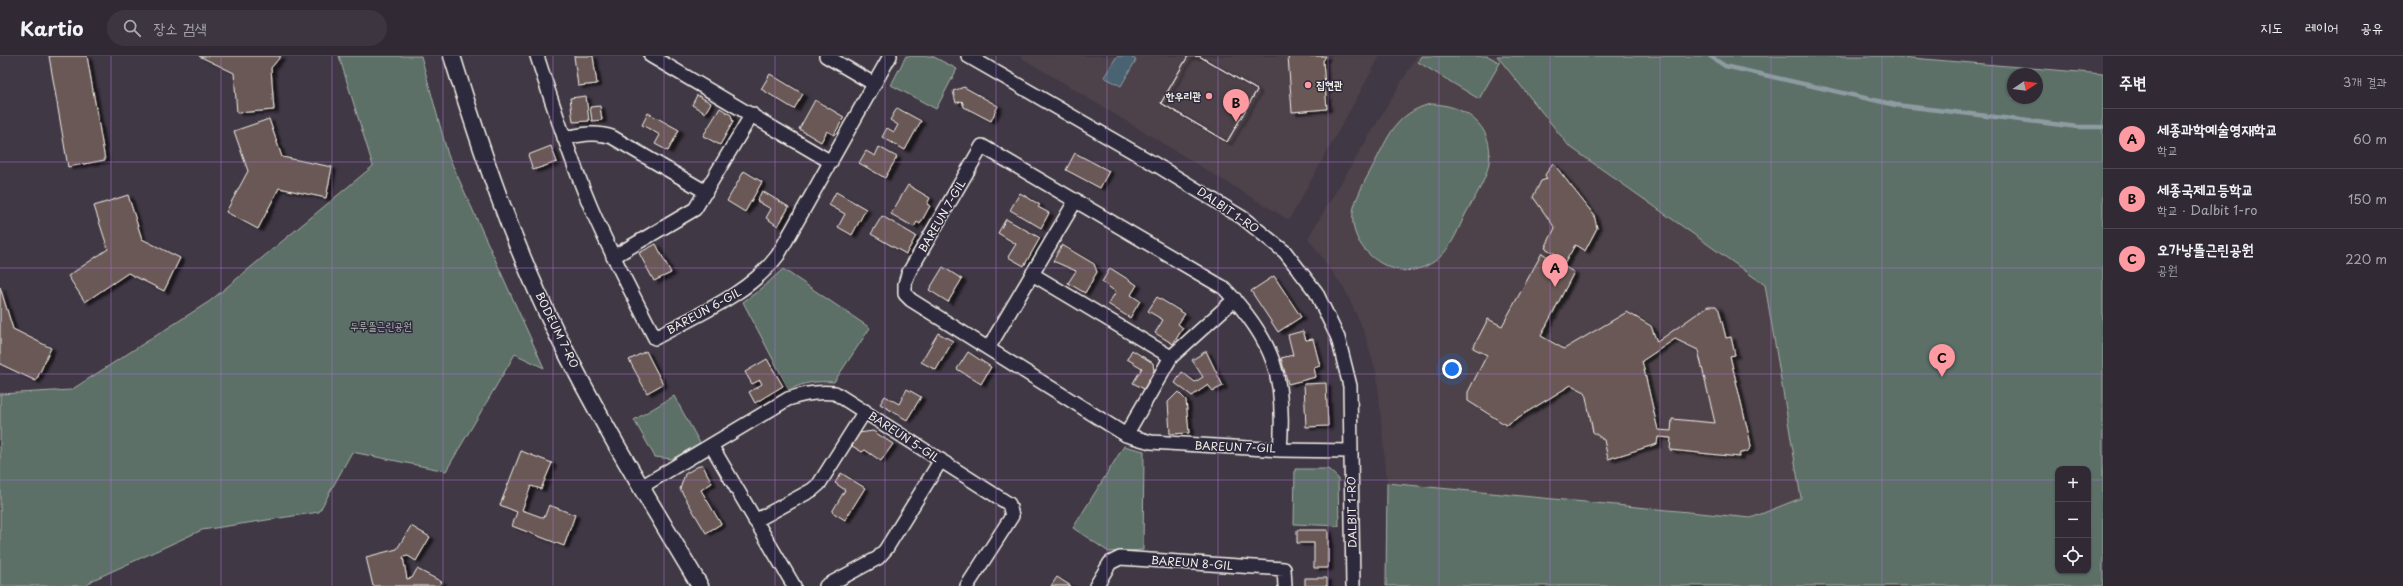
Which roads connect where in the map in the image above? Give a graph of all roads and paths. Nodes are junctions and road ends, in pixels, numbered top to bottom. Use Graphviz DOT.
graph roads {
  1 [pos="452,56"];
  2 [pos="537,56"];
  3 [pos="651,56"];
  4 [pos="826,56"];
  5 [pos="890,56"];
  6 [pos="968,56"];
  7 [pos="874,84"];
  8 [pos="752,114"];
  9 [pos="564,138"];
  10 [pos="831,162"];
  11 [pos="706,192"];
  12 [pos="1076,200"];
  13 [pos="613,257"];
  14 [pos="1032,274"];
  15 [pos="1235,299"];
  16 [pos="989,347"];
  17 [pos="1171,357"];
  18 [pos="865,411"];
  19 [pos="1126,435"];
  20 [pos="711,445"];
  21 [pos="1280,450"];
  22 [pos="1351,451"];
  23 [pos="941,460"];
  24 [pos="641,487"];
  25 [pos="755,521"];
  26 [pos="700,586"];
  27 [pos="794,586"];
  28 [pos="826,586"];
  29 [pos="967,586"];
  30 [pos="1096,586"];
  31 [pos="1285,586"];
  32 [pos="1353,586"];
  1 -- 24 [label="street, BODEUM 7-RO"];
  2 -- 9 [label="street, BAREUN 6-GIL"];
  3 -- 8 [label="street"];
  4 -- 7 [label="street"];
  5 -- 7 [label="street, BAREUN 6-GIL"];
  6 -- 22 [label="street, DALBIT 1-RO"];
  7 -- 10 [label="street, BAREUN 6-GIL"];
  8 -- 10 [label="street"];
  8 -- 11 [label="street"];
  9 -- 11 [label="street"];
  9 -- 13 [label="street, BAREUN 6-GIL"];
  10 -- 13 [label="street, BAREUN 6-GIL"];
  11 -- 13 [label="street"];
  12 -- 14 [label="street"];
  12 -- 15 [label="street, BAREUN 7-GIL"];
  12 -- 16 [label="street, BAREUN 7-GIL"];
  14 -- 16 [label="street"];
  14 -- 17 [label="street"];
  15 -- 17 [label="street"];
  15 -- 21 [label="street, BAREUN 7-GIL"];
  16 -- 19 [label="street, BAREUN 7-GIL"];
  17 -- 19 [label="street"];
  18 -- 20 [label="street, BAREUN 5-GIL"];
  18 -- 23 [label="street, BAREUN 5-GIL"];
  18 -- 25 [label="street"];
  19 -- 21 [label="street, BAREUN 7-GIL"];
  20 -- 24 [label="street, BAREUN 5-GIL"];
  20 -- 25 [label="street"];
  21 -- 22 [label="street"];
  22 -- 32 [label="street, DALBIT 1-RO"];
  23 -- 28 [label="street"];
  23 -- 29 [label="street, BAREUN 5-GIL"];
  24 -- 26 [label="street, BODEUM 7-RO"];
  25 -- 27 [label="street"];
  30 -- 31 [label="street, BAREUN 8-GIL"];
}
